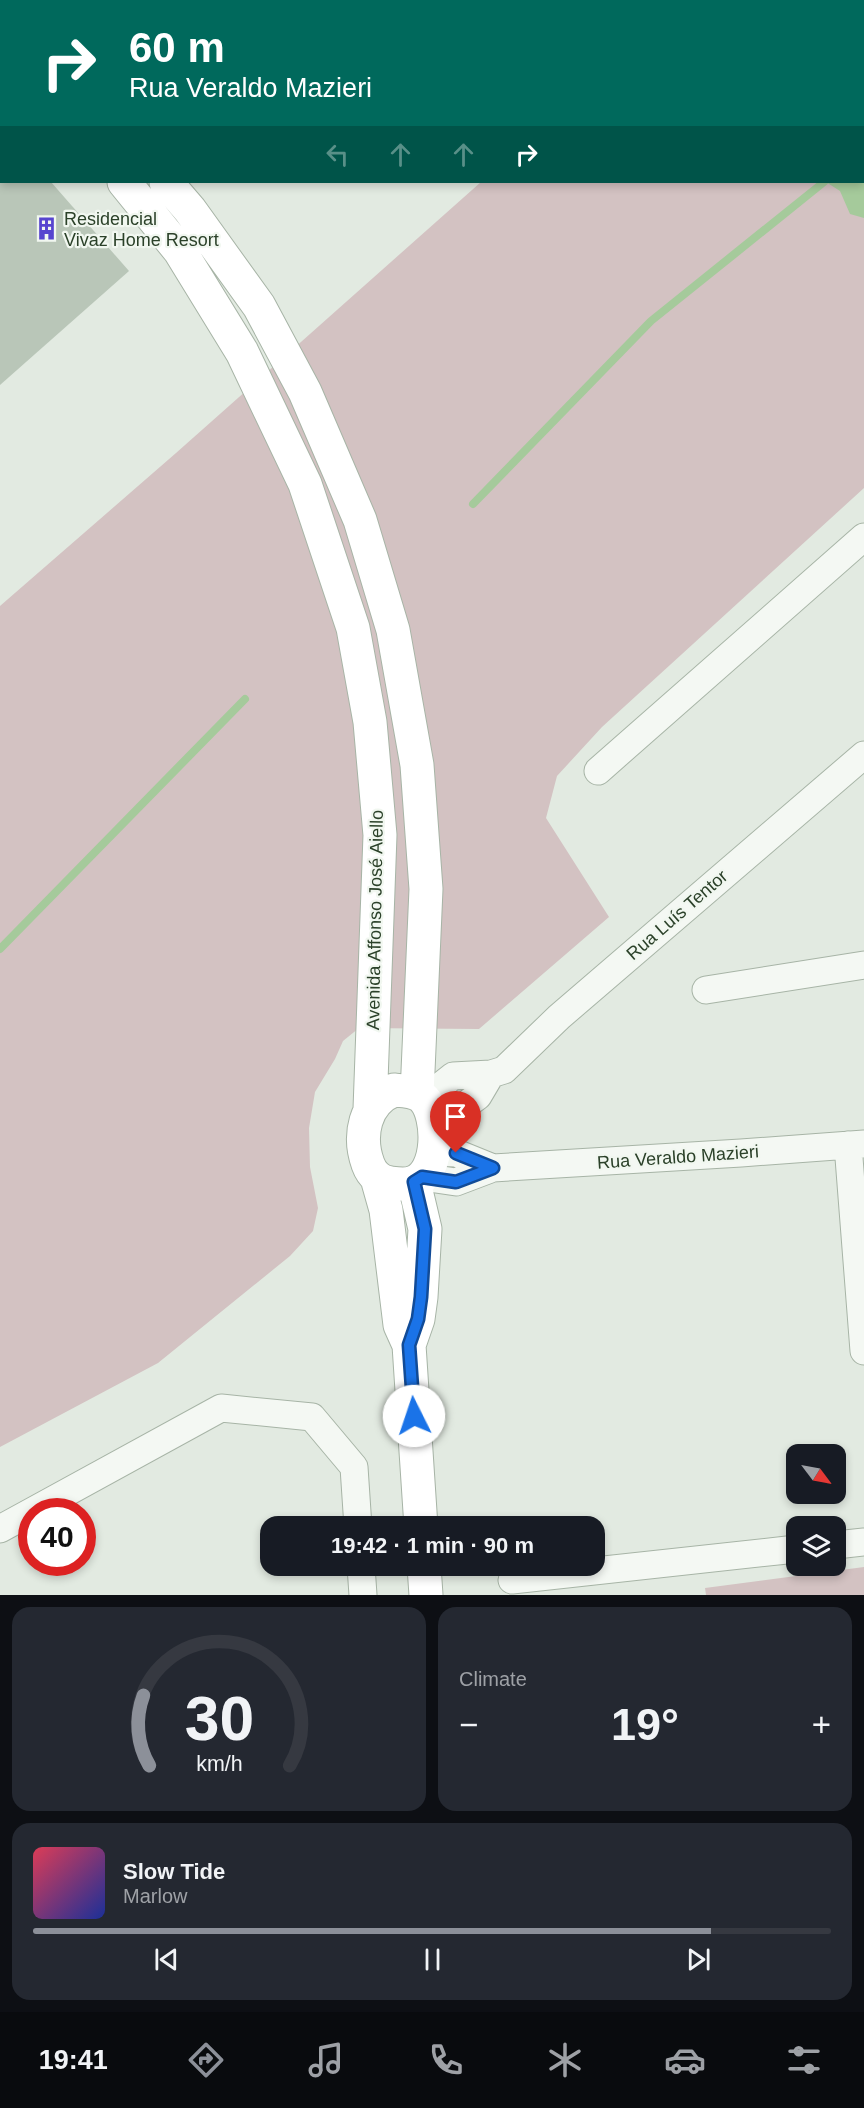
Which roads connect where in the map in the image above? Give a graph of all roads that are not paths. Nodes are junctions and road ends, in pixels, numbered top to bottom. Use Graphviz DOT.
graph roads {
  1 [pos="125,183"];
  2 [pos="167,183"];
  3 [pos="864,537"];
  4 [pos="864,755"];
  5 [pos="598,771"];
  6 [pos="862,963"];
  7 [pos="706,990"];
  8 [pos="370,1108"];
  9 [pos="424,1139"];
  10 [pos="856,1144"];
  11 [pos="377,1178"];
  12 [pos="409,1345"];
  13 [pos="864,1350"];
  14 [pos="357,1516"];
  15 [pos="427,1516"];
  16 [pos="0,1529"];
  17 [pos="864,1542"];
  18 [pos="846,1544"];
  19 [pos="786,1550"];
  20 [pos="362,1576"];
  21 [pos="425,1576"];
  22 [pos="511,1580"];
  23 [pos="363,1595"];
  24 [pos="426,1595"];
  1 -- 8 [label="street, Avenida Affonso José Aiello"];
  2 -- 9 [label="street"];
  3 -- 5 [label="street"];
  4 -- 9 [label="street, Rua Luís Tentor"];
  6 -- 7 [label="street"];
  8 -- 9 [label="street"];
  8 -- 11 [label="street, Avenida Affonso José Aiello"];
  9 -- 10 [label="street, Rua Veraldo Mazieri"];
  9 -- 11 [label="street"];
  9 -- 12 [label="street"];
  10 -- 13 [label="street"];
  11 -- 12 [label="street"];
  12 -- 15 [label="street"];
  14 -- 16 [label="street"];
  17 -- 18 [label="street"];
  19 -- 22 [label="street"];
  20 -- 23 [label="street"];
  21 -- 24 [label="street"];
}
